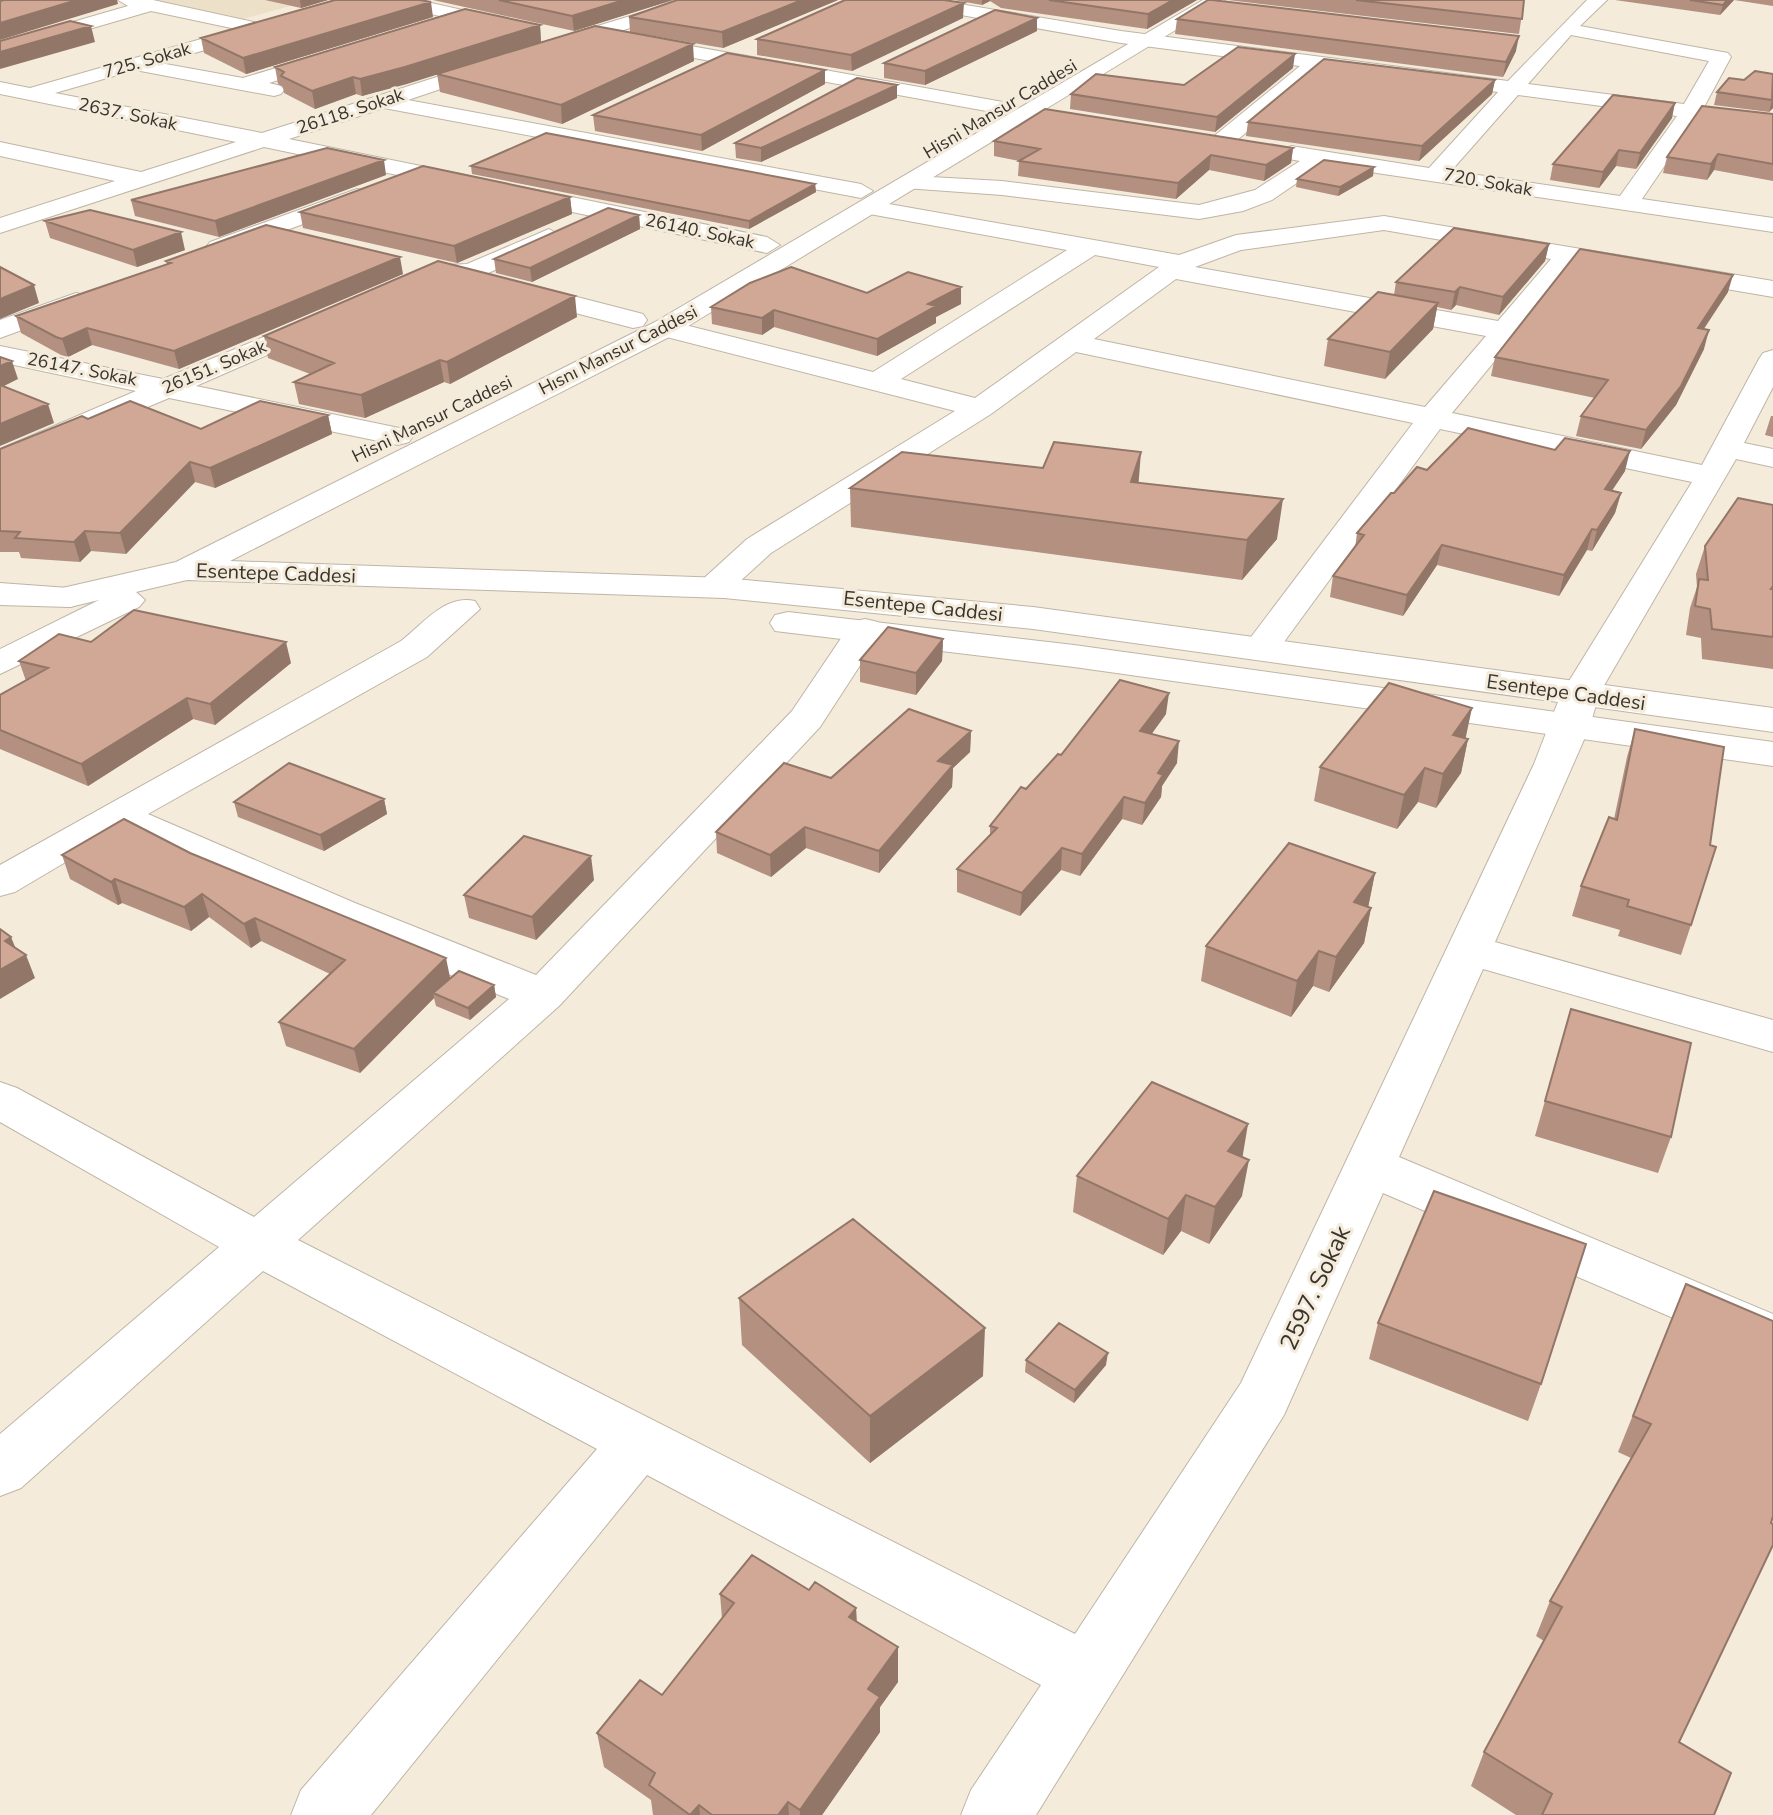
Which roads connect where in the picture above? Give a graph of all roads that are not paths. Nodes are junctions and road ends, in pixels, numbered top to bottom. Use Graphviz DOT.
graph roads {
  1 [pos="127,0"];
  2 [pos="359,0"];
  3 [pos="394,0"];
  4 [pos="702,0"];
  5 [pos="904,0"];
  6 [pos="1011,0"];
  7 [pos="1598,0"];
  8 [pos="1211,4"];
  9 [pos="150,5"];
  10 [pos="984,14"];
  11 [pos="463,17"];
  12 [pos="256,28"];
  13 [pos="1566,29"];
  14 [pos="420,30"];
  15 [pos="960,31"];
  16 [pos="584,37"];
  17 [pos="1134,38"];
  18 [pos="766,41"];
  19 [pos="1519,43"];
  20 [pos="1550,46"];
  21 [pos="361,48"];
  22 [pos="0,49"];
  23 [pos="724,58"];
  24 [pos="1319,61"];
  25 [pos="134,64"];
  26 [pos="881,69"];
  27 [pos="697,71"];
  28 [pos="854,81"];
  29 [pos="245,84"];
  30 [pos="1515,87"];
  31 [pos="0,88"];
  32 [pos="28,94"];
  33 [pos="827,96"];
  34 [pos="370,104"];
  35 [pos="1014,110"];
  36 [pos="1691,111"];
  37 [pos="1070,118"];
  38 [pos="589,122"];
  39 [pos="1773,122"];
  40 [pos="562,135"];
  41 [pos="256,141"];
  42 [pos="732,147"];
  43 [pos="0,149"];
  44 [pos="1318,157"];
  45 [pos="705,162"];
  46 [pos="423,172"];
  47 [pos="1435,176"];
  48 [pos="140,179"];
  49 [pos="913,183"];
  50 [pos="866,200"];
  51 [pos="1626,204"];
  52 [pos="59,207"];
  53 [pos="606,211"];
  54 [pos="102,218"];
  55 [pos="1384,223"];
  56 [pos="1773,225"];
  57 [pos="0,226"];
  58 [pos="265,230"];
  59 [pos="309,240"];
  60 [pos="767,245"];
  61 [pos="1090,247"];
  62 [pos="189,249"];
  63 [pos="1569,254"];
  64 [pos="395,261"];
  65 [pos="1176,266"];
  66 [pos="448,272"];
  67 [pos="396,289"];
  68 [pos="1773,289"];
  69 [pos="102,291"];
  70 [pos="339,313"];
  71 [pos="633,320"];
  72 [pos="665,328"];
  73 [pos="0,330"];
  74 [pos="1506,331"];
  75 [pos="1068,342"];
  76 [pos="0,354"];
  77 [pos="1773,359"];
  78 [pos="879,381"];
  79 [pos="169,386"];
  80 [pos="980,408"];
  81 [pos="1433,417"];
  82 [pos="398,436"];
  83 [pos="1773,458"];
  84 [pos="0,460"];
  85 [pos="1715,485"];
  86 [pos="271,526"];
  87 [pos="201,532"];
  88 [pos="180,558"];
  89 [pos="714,587"];
  90 [pos="452,593"];
  91 [pos="70,596"];
  92 [pos="133,597"];
  93 [pos="7,609"];
  94 [pos="865,630"];
  95 [pos="1260,649"];
  96 [pos="0,663"];
  97 [pos="1575,710"];
  98 [pos="1773,720"];
  99 [pos="1773,754"];
  100 [pos="116,815"];
  101 [pos="0,883"];
  102 [pos="1470,950"];
  103 [pos="543,995"];
  104 [pos="1773,1036"];
  105 [pos="0,1100"];
  106 [pos="1372,1167"];
  107 [pos="256,1243"];
  108 [pos="1773,1338"];
  109 [pos="639,1442"];
  110 [pos="0,1470"];
  111 [pos="1086,1674"];
  112 [pos="326,1815"];
  113 [pos="996,1815"];
  1 -- 9 [label="street"];
  2 -- 12 [label="street, 725. Sokak"];
  3 -- 11 [label="street"];
  4 -- 16 [label="street, 26118. Sokak"];
  5 -- 10 [label="street"];
  6 -- 10 [label="street"];
  7 -- 13 [label="street, 720. Sokak"];
  8 -- 17 [label="street, Hısnı Mansur Caddesi"];
  9 -- 12 [label="street"];
  9 -- 22 [label="street"];
  10 -- 15 [label="street"];
  10 -- 17 [label="street"];
  11 -- 14 [label="street"];
  11 -- 16 [label="street"];
  12 -- 25 [label="street, 725. Sokak"];
  13 -- 20 [label="street, 720. Sokak"];
  13 -- 36 [label="street"];
  16 -- 23 [label="street"];
  16 -- 34 [label="street, 26118. Sokak"];
  17 -- 24 [label="street"];
  17 -- 35 [label="street, Hısnı Mansur Caddesi"];
  18 -- 23 [label="street"];
  19 -- 20 [label="street"];
  20 -- 30 [label="street, 720. Sokak"];
  21 -- 29 [label="street"];
  23 -- 27 [label="street"];
  23 -- 28 [label="street"];
  24 -- 30 [label="street"];
  24 -- 44 [label="street"];
  25 -- 29 [label="street"];
  25 -- 32 [label="street, 725. Sokak"];
  26 -- 28 [label="street"];
  28 -- 33 [label="street"];
  28 -- 35 [label="street"];
  29 -- 34 [label="street"];
  30 -- 36 [label="street"];
  30 -- 47 [label="street, 720. Sokak"];
  31 -- 32 [label="street, 2637. Sokak"];
  32 -- 41 [label="street, 2637. Sokak"];
  34 -- 40 [label="street"];
  34 -- 41 [label="street, 26118. Sokak"];
  35 -- 37 [label="street"];
  35 -- 49 [label="street, Hısnı Mansur Caddesi"];
  35 -- 50 [label="street, Hisni Mansur Caddesi"];
  36 -- 39 [label="street"];
  36 -- 51 [label="street"];
  38 -- 40 [label="street"];
  40 -- 45 [label="street"];
  41 -- 46 [label="street, 26140. Sokak"];
  41 -- 48 [label="street, 26118. Sokak"];
  42 -- 45 [label="street"];
  43 -- 48 [label="street"];
  44 -- 47 [label="street"];
  44 -- 49 [label="street"];
  45 -- 50 [label="street"];
  46 -- 53 [label="street, 26140. Sokak"];
  46 -- 58 [label="street"];
  47 -- 51 [label="street, 720. Sokak"];
  47 -- 55 [label="street"];
  48 -- 52 [label="street, 26118. Sokak"];
  49 -- 50 [label="street, Hısnı Mansur Caddesi"];
  50 -- 60 [label="street, Hisni Mansur Caddesi"];
  50 -- 61 [label="street"];
  50 -- 72 [label="street, Hısnı Mansur Caddesi"];
  51 -- 56 [label="street, 720. Sokak"];
  52 -- 54 [label="street"];
  52 -- 57 [label="street, 26118. Sokak"];
  53 -- 60 [label="street, 26140. Sokak"];
  53 -- 66 [label="street"];
  55 -- 63 [label="street"];
  55 -- 65 [label="street"];
  58 -- 59 [label="street"];
  58 -- 62 [label="street"];
  60 -- 71 [label="street, Hisni Mansur Caddesi"];
  61 -- 65 [label="street"];
  61 -- 78 [label="street"];
  63 -- 68 [label="street"];
  63 -- 74 [label="street"];
  64 -- 66 [label="street"];
  65 -- 74 [label="street"];
  65 -- 75 [label="street"];
  66 -- 67 [label="street"];
  66 -- 71 [label="street"];
  69 -- 73 [label="street"];
  70 -- 79 [label="street, 26151. Sokak"];
  71 -- 82 [label="street, Hisni Mansur Caddesi"];
  72 -- 78 [label="street"];
  72 -- 86 [label="street, Hısnı Mansur Caddesi"];
  74 -- 81 [label="street"];
  75 -- 80 [label="street"];
  75 -- 81 [label="street"];
  76 -- 79 [label="street, 26147. Sokak"];
  77 -- 85 [label="street, 2597. Sokak"];
  78 -- 80 [label="street"];
  79 -- 82 [label="street, 26147. Sokak"];
  79 -- 84 [label="street, 26151. Sokak"];
  80 -- 89 [label="street"];
  81 -- 85 [label="street"];
  81 -- 95 [label="street"];
  82 -- 87 [label="street, Hisni Mansur Caddesi"];
  83 -- 85 [label="street"];
  85 -- 97 [label="street, 2597. Sokak"];
  86 -- 88 [label="street, Hısnı Mansur Caddesi"];
  86 -- 90 [label="street"];
  88 -- 90 [label="street, Esentepe Caddesi"];
  88 -- 91 [label="street, Esentepe Caddesi"];
  88 -- 92 [label="street, Hısnı Mansur Caddesi"];
  89 -- 90 [label="street, Esentepe Caddesi"];
  89 -- 95 [label="street, Esentepe Caddesi"];
  90 -- 92 [label="street, Esentepe Caddesi"];
  90 -- 94 [label="street, Esentepe Caddesi"];
  90 -- 100 [label="street"];
  91 -- 92 [label="street, Esentepe Caddesi"];
  91 -- 93 [label="street, Esentepe Caddesi"];
  92 -- 96 [label="street, Hısnı Mansur Caddesi"];
  94 -- 97 [label="street, Esentepe Caddesi"];
  94 -- 103 [label="street"];
  95 -- 97 [label="street, Esentepe Caddesi"];
  97 -- 98 [label="street, Esentepe Caddesi"];
  97 -- 99 [label="street, Esentepe Caddesi"];
  97 -- 102 [label="street, 2597. Sokak"];
  100 -- 101 [label="street"];
  100 -- 103 [label="street"];
  102 -- 104 [label="street"];
  102 -- 106 [label="street, 2597. Sokak"];
  103 -- 107 [label="street"];
  105 -- 107 [label="street"];
  106 -- 108 [label="street"];
  106 -- 111 [label="street, 2597. Sokak"];
  107 -- 109 [label="street"];
  107 -- 110 [label="street"];
  109 -- 111 [label="street"];
  109 -- 112 [label="street"];
  111 -- 113 [label="street, 2597. Sokak"];
}
